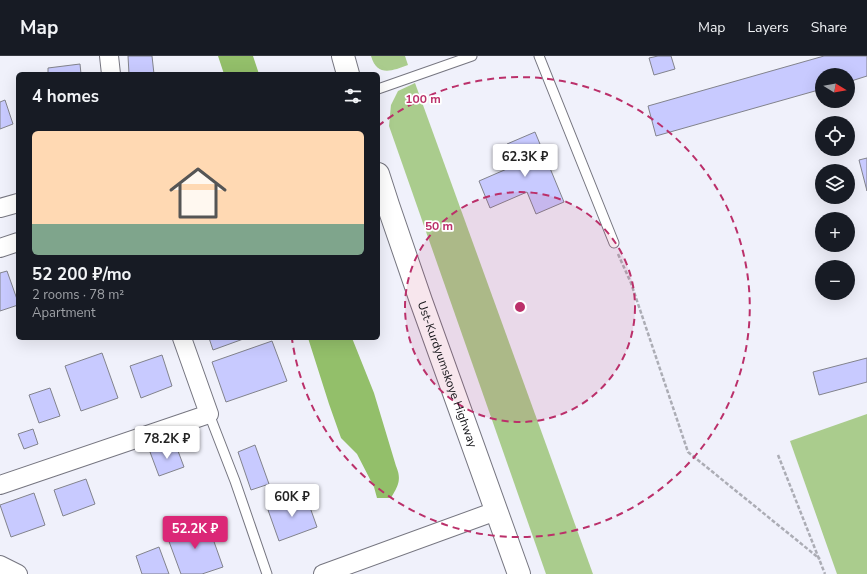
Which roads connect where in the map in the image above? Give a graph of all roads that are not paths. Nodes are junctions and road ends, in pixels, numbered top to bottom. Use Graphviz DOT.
graph roads {
  1 [pos="109,56"];
  2 [pos="343,56"];
  3 [pos="472,56"];
  4 [pos="539,56"];
  5 [pos="111,72"];
  6 [pos="347,72"];
  7 [pos="380,88"];
  8 [pos="380,180"];
  9 [pos="16,203"];
  10 [pos="0,208"];
  11 [pos="16,243"];
  12 [pos="614,244"];
  13 [pos="0,247"];
  14 [pos="183,340"];
  15 [pos="209,414"];
  16 [pos="0,486"];
  17 [pos="496,511"];
  18 [pos="0,565"];
  19 [pos="18,574"];
  20 [pos="267,574"];
  21 [pos="323,574"];
  22 [pos="519,574"];
  1 -- 5 [label="street"];
  2 -- 6 [label="main road"];
  3 -- 7 [label="lane"];
  4 -- 12 [label="lane"];
  8 -- 17 [label="main road, Ust-Kurdyumskoye Highway"];
  9 -- 10 [label="street"];
  11 -- 13 [label="street"];
  14 -- 15 [label="street"];
  15 -- 16 [label="street"];
  15 -- 20 [label="lane"];
  17 -- 21 [label="street"];
  17 -- 22 [label="main road, Ust-Kurdyumskoye Highway"];
  18 -- 19 [label="street"];
}
